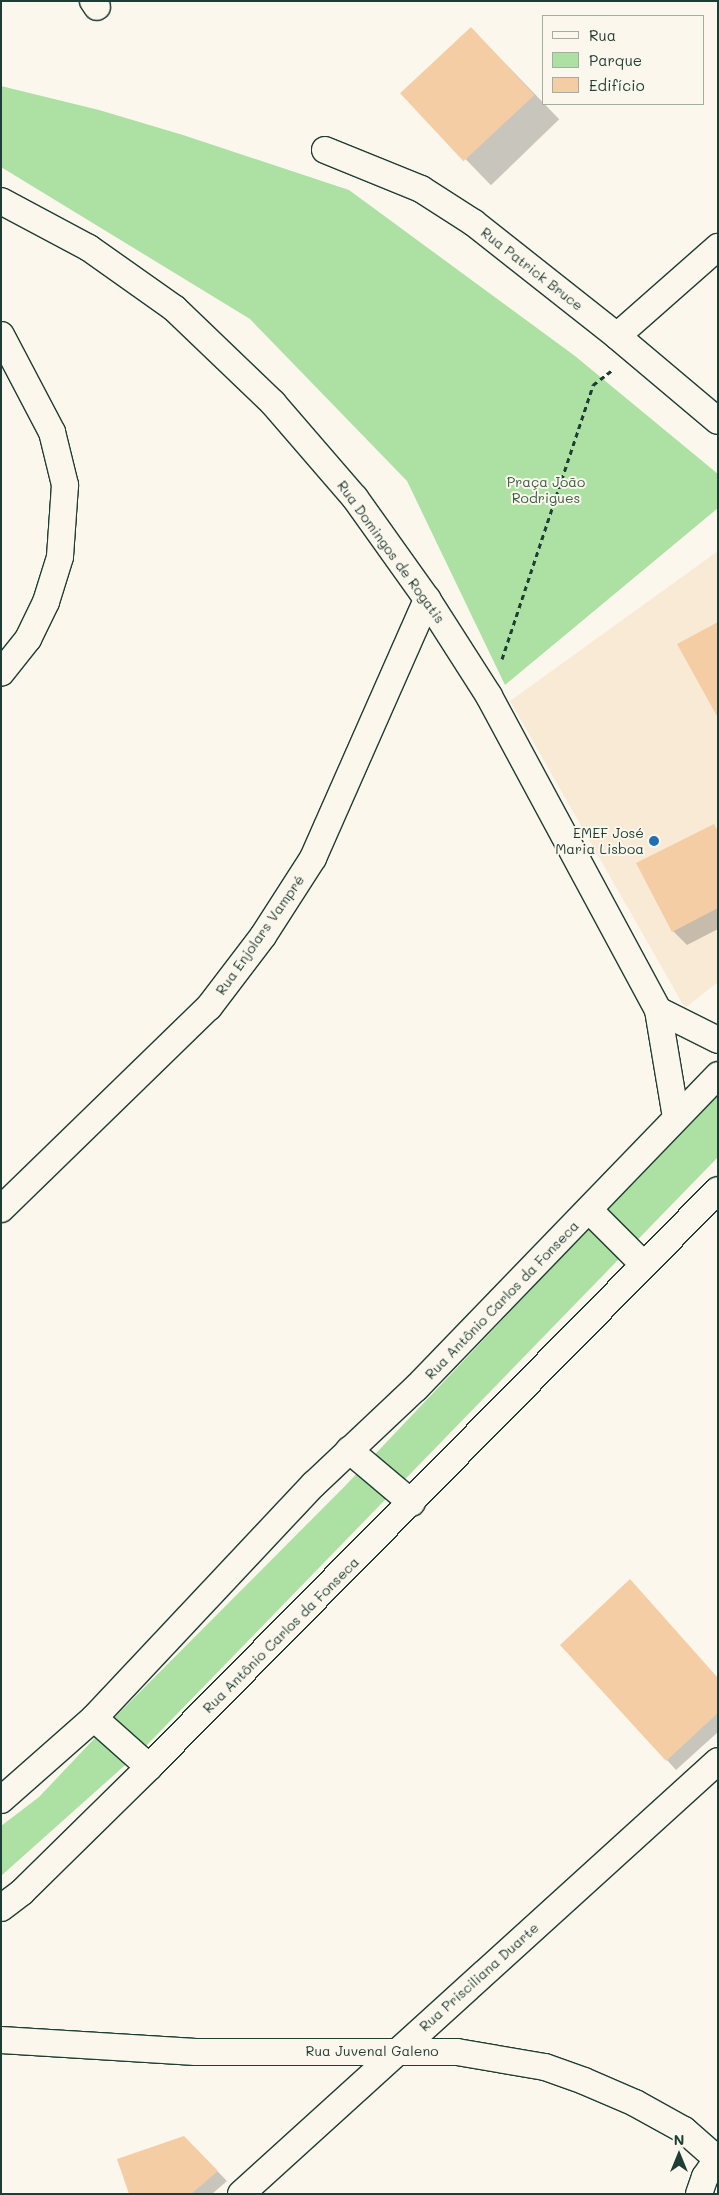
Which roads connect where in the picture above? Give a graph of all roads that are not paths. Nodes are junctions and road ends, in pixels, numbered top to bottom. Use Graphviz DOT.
graph roads {
  1 [pos="324,150"];
  2 [pos="1,201"];
  3 [pos="718,247"];
  4 [pos="1,335"];
  5 [pos="626,344"];
  6 [pos="718,421"];
  7 [pos="427,599"];
  8 [pos="1,673"];
  9 [pos="658,1010"];
  10 [pos="718,1040"];
  11 [pos="718,1075"];
  12 [pos="676,1118"];
  13 [pos="718,1190"];
  14 [pos="1,1209"];
  15 [pos="589,1210"];
  16 [pos="643,1264"];
  17 [pos="349,1450"];
  18 [pos="412,1502"];
  19 [pos="94,1718"];
  20 [pos="718,1761"];
  21 [pos="149,1768"];
  22 [pos="1,1800"];
  23 [pos="1,1908"];
  24 [pos="1,2040"];
  25 [pos="400,2050"];
  26 [pos="717,2159"];
  27 [pos="241,2194"];
  28 [pos="699,2194"];
  1 -- 5 [label="street, Rua Patrick Bruce"];
  2 -- 7 [label="street, Rua Domingos de Rogatis"];
  3 -- 5 [label="street"];
  4 -- 8 [label="street"];
  5 -- 6 [label="street, Rua Patrick Bruce"];
  7 -- 9 [label="street, Rua Domingos de Rogatis"];
  7 -- 14 [label="street, Rua Enjolars Vampré"];
  9 -- 10 [label="street"];
  9 -- 12 [label="street, Rua Domingos de Rogatis"];
  11 -- 12 [label="street, Rua Antônio Carlos da Fonseca"];
  12 -- 15 [label="street, Rua Antônio Carlos da Fonseca"];
  13 -- 16 [label="street, Rua Antônio Carlos da Fonseca"];
  15 -- 16 [label="street, Rua Antônio Carlos da Fonseca"];
  15 -- 17 [label="street, Rua Antônio Carlos da Fonseca"];
  16 -- 18 [label="street, Rua Antônio Carlos da Fonseca"];
  17 -- 18 [label="street"];
  17 -- 19 [label="street, Rua Antônio Carlos da Fonseca"];
  18 -- 21 [label="street, Rua Antônio Carlos da Fonseca"];
  19 -- 21 [label="street"];
  19 -- 22 [label="street, Rua Antônio Carlos da Fonseca"];
  20 -- 25 [label="street, Rua Prisciliana Duarte"];
  21 -- 23 [label="street, Rua Antônio Carlos da Fonseca"];
  24 -- 25 [label="street, Rua Juvenal Galeno"];
  25 -- 26 [label="street, Rua Juvenal Galeno"];
  25 -- 27 [label="street, Rua Prisciliana Duarte"];
  26 -- 28 [label="street"];
}
